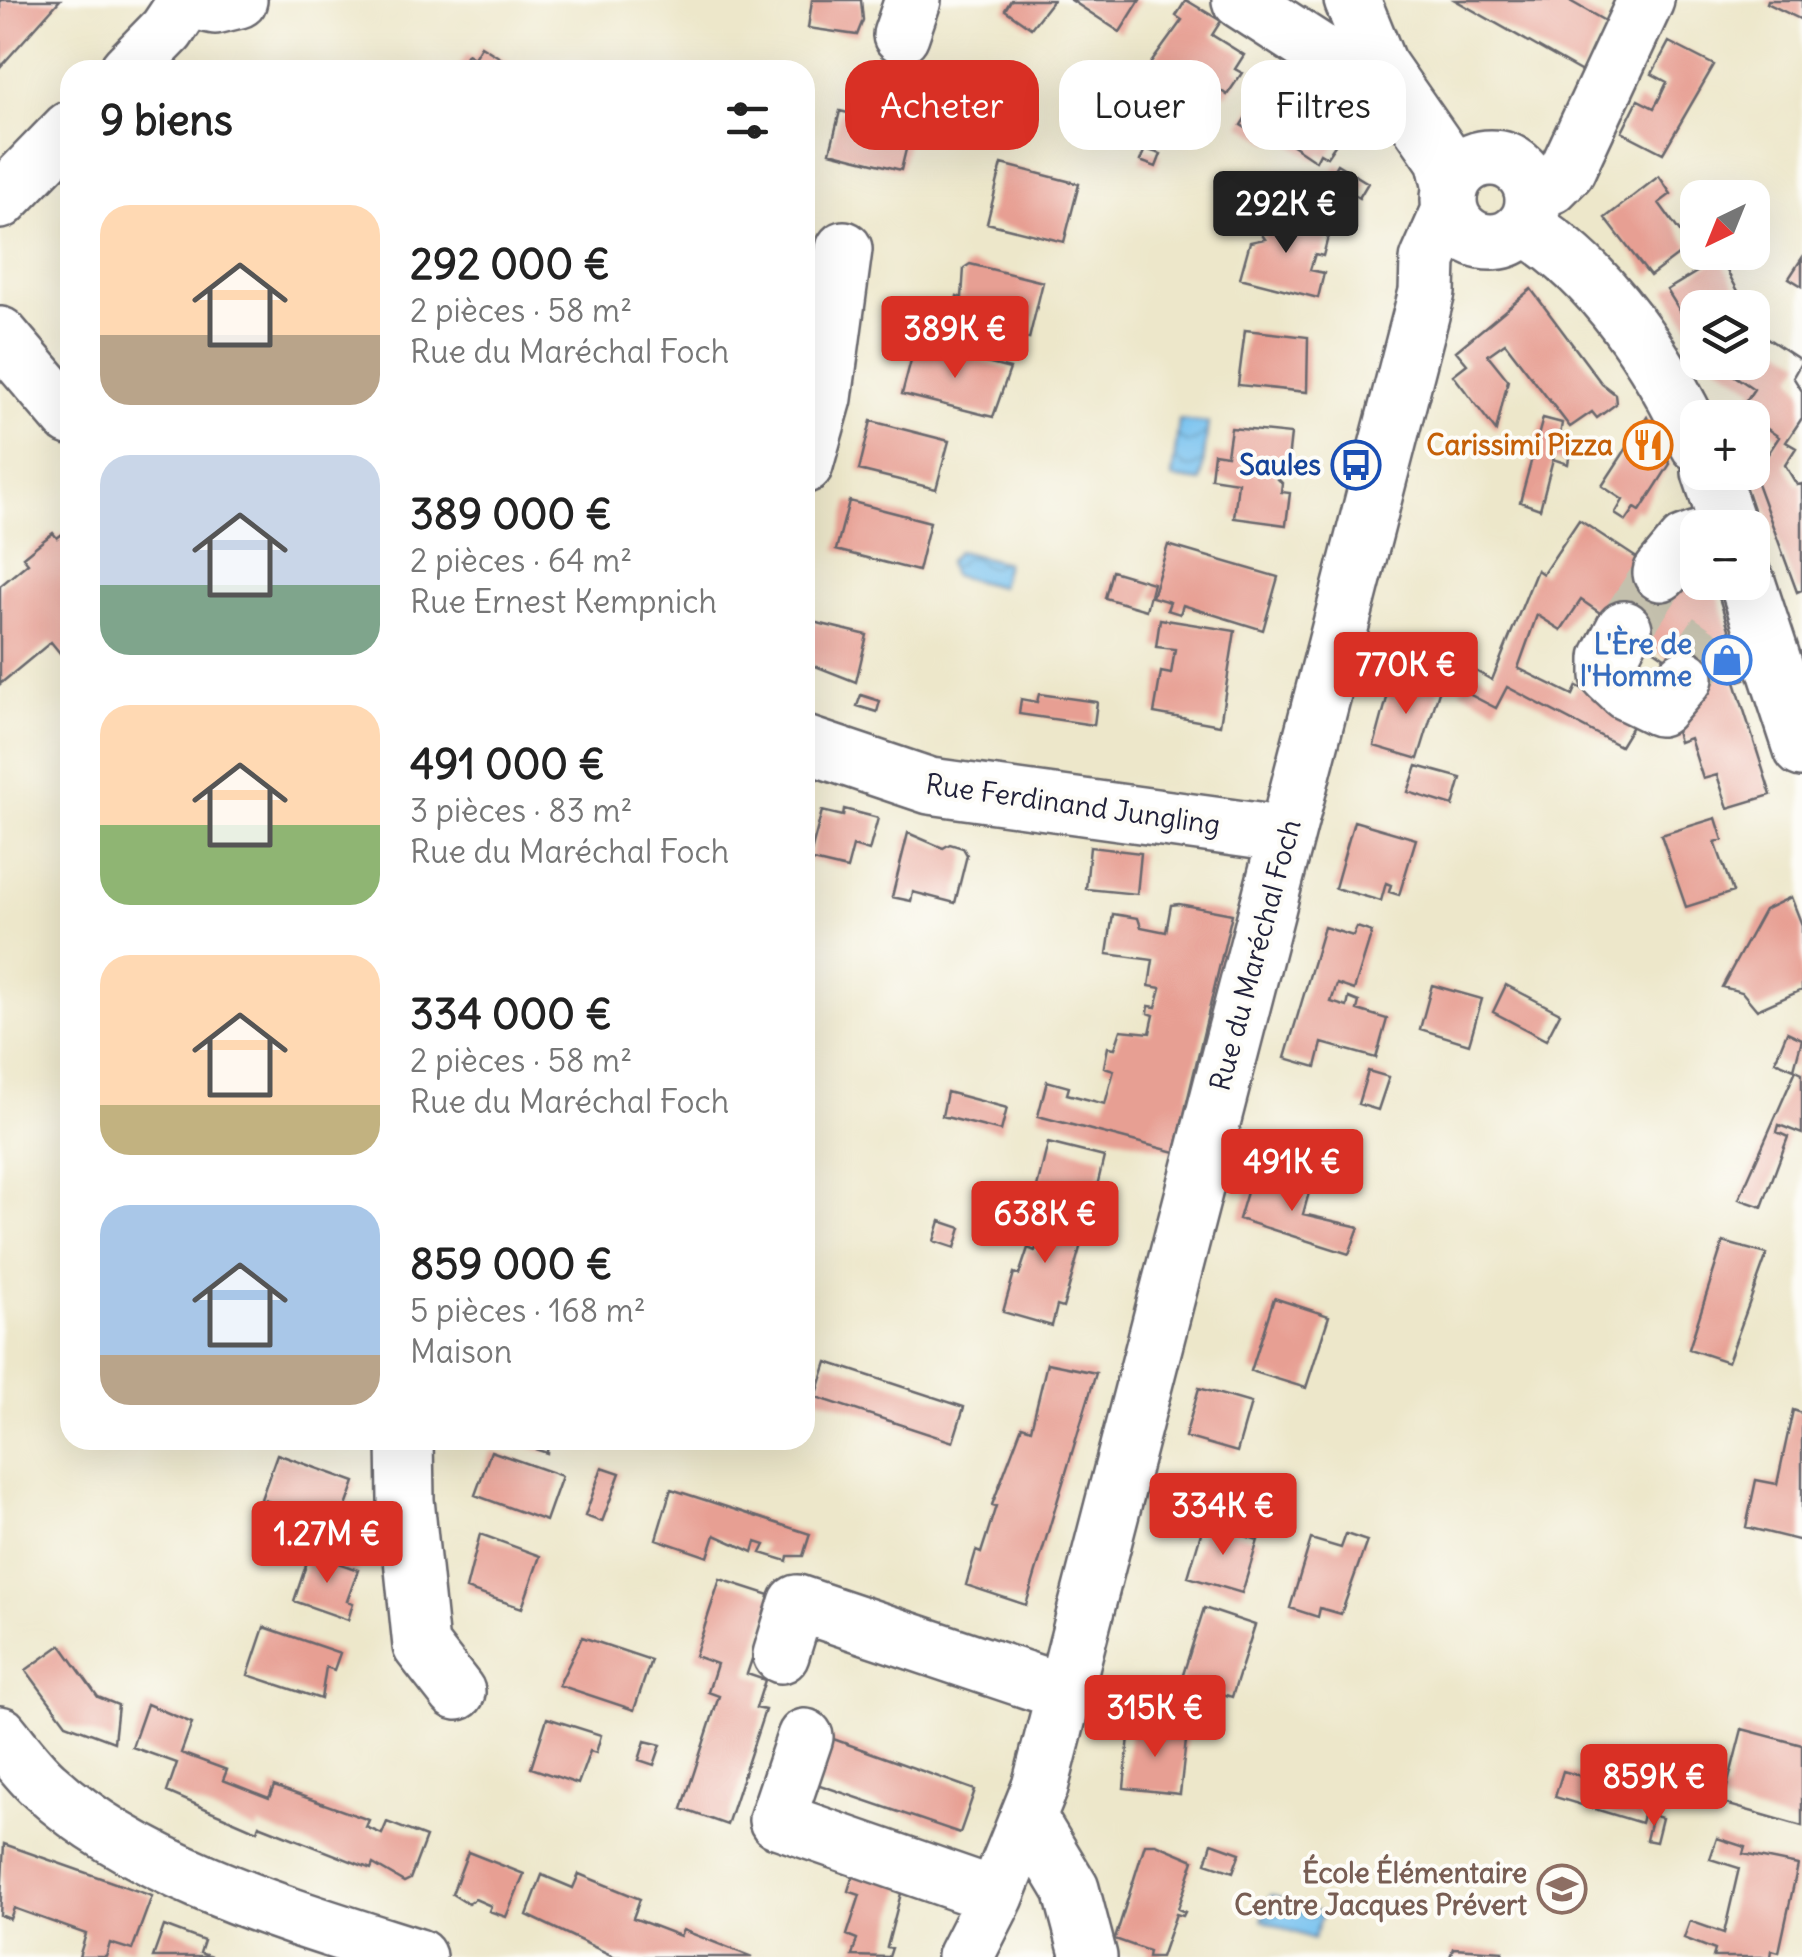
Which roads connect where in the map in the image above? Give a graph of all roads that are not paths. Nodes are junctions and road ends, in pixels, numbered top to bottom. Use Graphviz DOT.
graph roads {
  1 [pos="188,0"];
  2 [pos="239,0"];
  3 [pos="1352,0"];
  4 [pos="1368,0"];
  5 [pos="1646,0"];
  6 [pos="1244,3"];
  7 [pos="138,60"];
  8 [pos="1333,60"];
  9 [pos="1376,60"];
  10 [pos="1406,102"];
  11 [pos="60,139"];
  12 [pos="0,201"];
  13 [pos="1492,203"];
  14 [pos="844,250"];
  15 [pos="0,335"];
  16 [pos="60,405"];
  17 [pos="1680,410"];
  18 [pos="815,430"];
  19 [pos="1743,603"];
  20 [pos="1624,629"];
  21 [pos="1684,678"];
  22 [pos="815,747"];
  23 [pos="1802,749"];
  24 [pos="1286,835"];
  25 [pos="405,1450"];
  26 [pos="804,1576"];
  27 [pos="781,1656"];
  28 [pos="1068,1678"];
  29 [pos="457,1692"];
  30 [pos="0,1734"];
  31 [pos="806,1737"];
  32 [pos="1029,1819"];
  33 [pos="996,1896"];
  34 [pos="418,1957"];
  35 [pos="964,1957"];
  36 [pos="1088,1957"];
  1 -- 2 [label="street"];
  1 -- 7 [label="street"];
  3 -- 9 [label="street"];
  4 -- 13 [label="street"];
  5 -- 13 [label="street"];
  6 -- 8 [label="street"];
  10 -- 13 [label="street"];
  11 -- 12 [label="street"];
  13 -- 17 [label="street"];
  13 -- 24 [label="street, Rue du Maréchal Foch"];
  14 -- 18 [label="street"];
  15 -- 16 [label="street"];
  19 -- 23 [label="street"];
  20 -- 21 [label="street"];
  22 -- 24 [label="street, Rue Ferdinand Jungling"];
  24 -- 28 [label="street, Rue du Maréchal Foch"];
  25 -- 29 [label="street"];
  26 -- 28 [label="street"];
  27 -- 28 [label="street"];
  28 -- 32 [label="street, Rue du Maréchal Foch"];
  30 -- 34 [label="street"];
  31 -- 33 [label="street"];
  32 -- 33 [label="street, Rue du Maréchal Foch"];
  32 -- 36 [label="street"];
  33 -- 35 [label="street, Rue du Maréchal Foch"];
}
